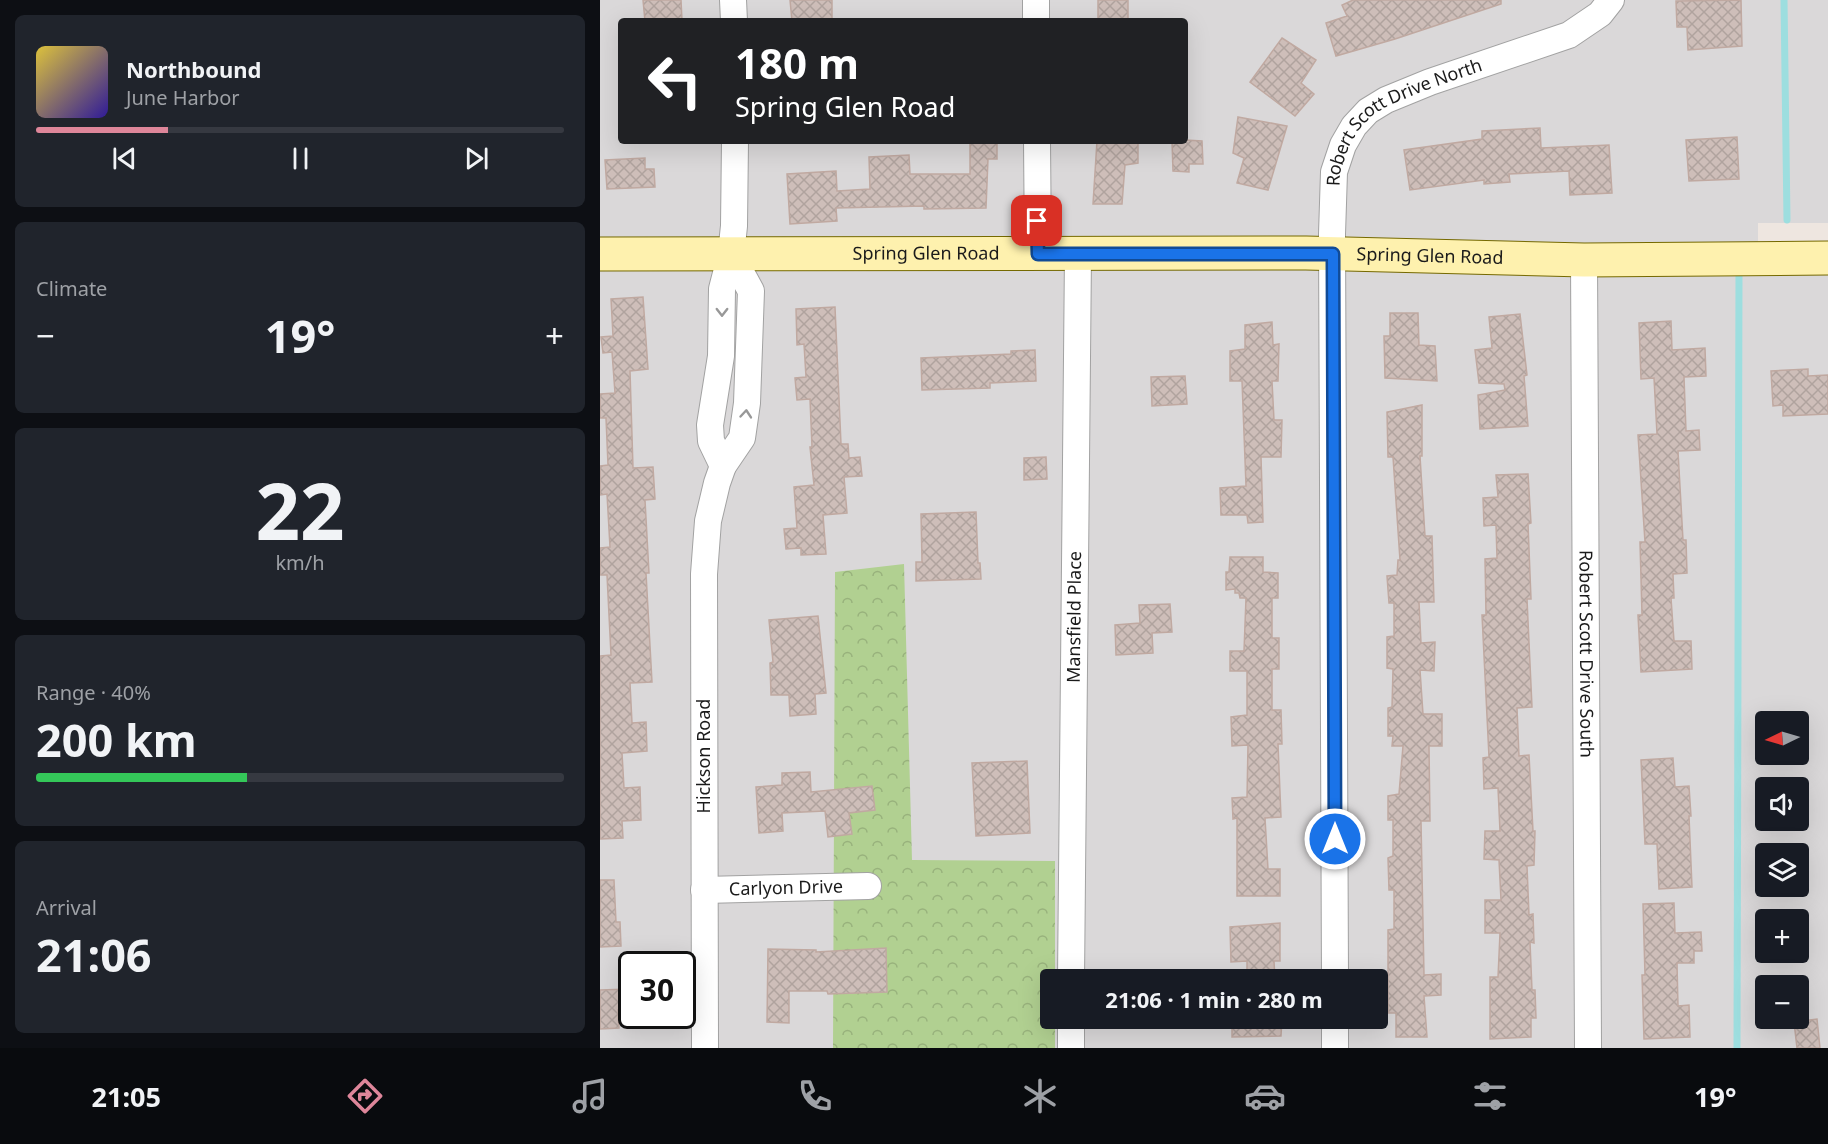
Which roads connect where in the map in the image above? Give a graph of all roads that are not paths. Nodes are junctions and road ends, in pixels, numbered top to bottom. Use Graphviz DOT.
graph roads {
  1 [pos="734,0"];
  2 [pos="1036,0"];
  3 [pos="1611,0"];
  4 [pos="734,18"];
  5 [pos="1036,18"];
  6 [pos="735,144"];
  7 [pos="1036,144"];
  8 [pos="600,254"];
  9 [pos="731,254"];
  10 [pos="1038,254"];
  11 [pos="1078,254"];
  12 [pos="1333,254"];
  13 [pos="1828,258"];
  14 [pos="1584,260"];
  15 [pos="723,466"];
  16 [pos="867,886"];
  17 [pos="704,890"];
  18 [pos="1071,969"];
  19 [pos="1335,969"];
  20 [pos="1071,1029"];
  21 [pos="1335,1029"];
  22 [pos="705,1048"];
  23 [pos="1071,1048"];
  24 [pos="1335,1048"];
  25 [pos="1588,1048"];
  1 -- 4 [label="street"];
  2 -- 5 [label="street"];
  3 -- 12 [label="street, Robert Scott Drive North"];
  6 -- 9 [label="street"];
  7 -- 10 [label="street"];
  8 -- 9 [label="street, Spring Glen Road"];
  9 -- 10 [label="street, Spring Glen Road"];
  9 -- 15 [label="street, one-way"];
  15 -- 9 [label="street, Hickson Road, one-way"];
  10 -- 11 [label="street, Spring Glen Road"];
  11 -- 12 [label="street, Spring Glen Road"];
  11 -- 18 [label="street, Mansfield Place"];
  12 -- 14 [label="street, Spring Glen Road"];
  12 -- 19 [label="street, Robert Scott Drive North"];
  13 -- 14 [label="street, Spring Glen Road"];
  14 -- 25 [label="street, Robert Scott Drive South"];
  15 -- 17 [label="street, Hickson Road"];
  16 -- 17 [label="street, Carlyon Drive"];
  17 -- 22 [label="street, Hickson Road"];
  20 -- 23 [label="street"];
  21 -- 24 [label="street"];
}
